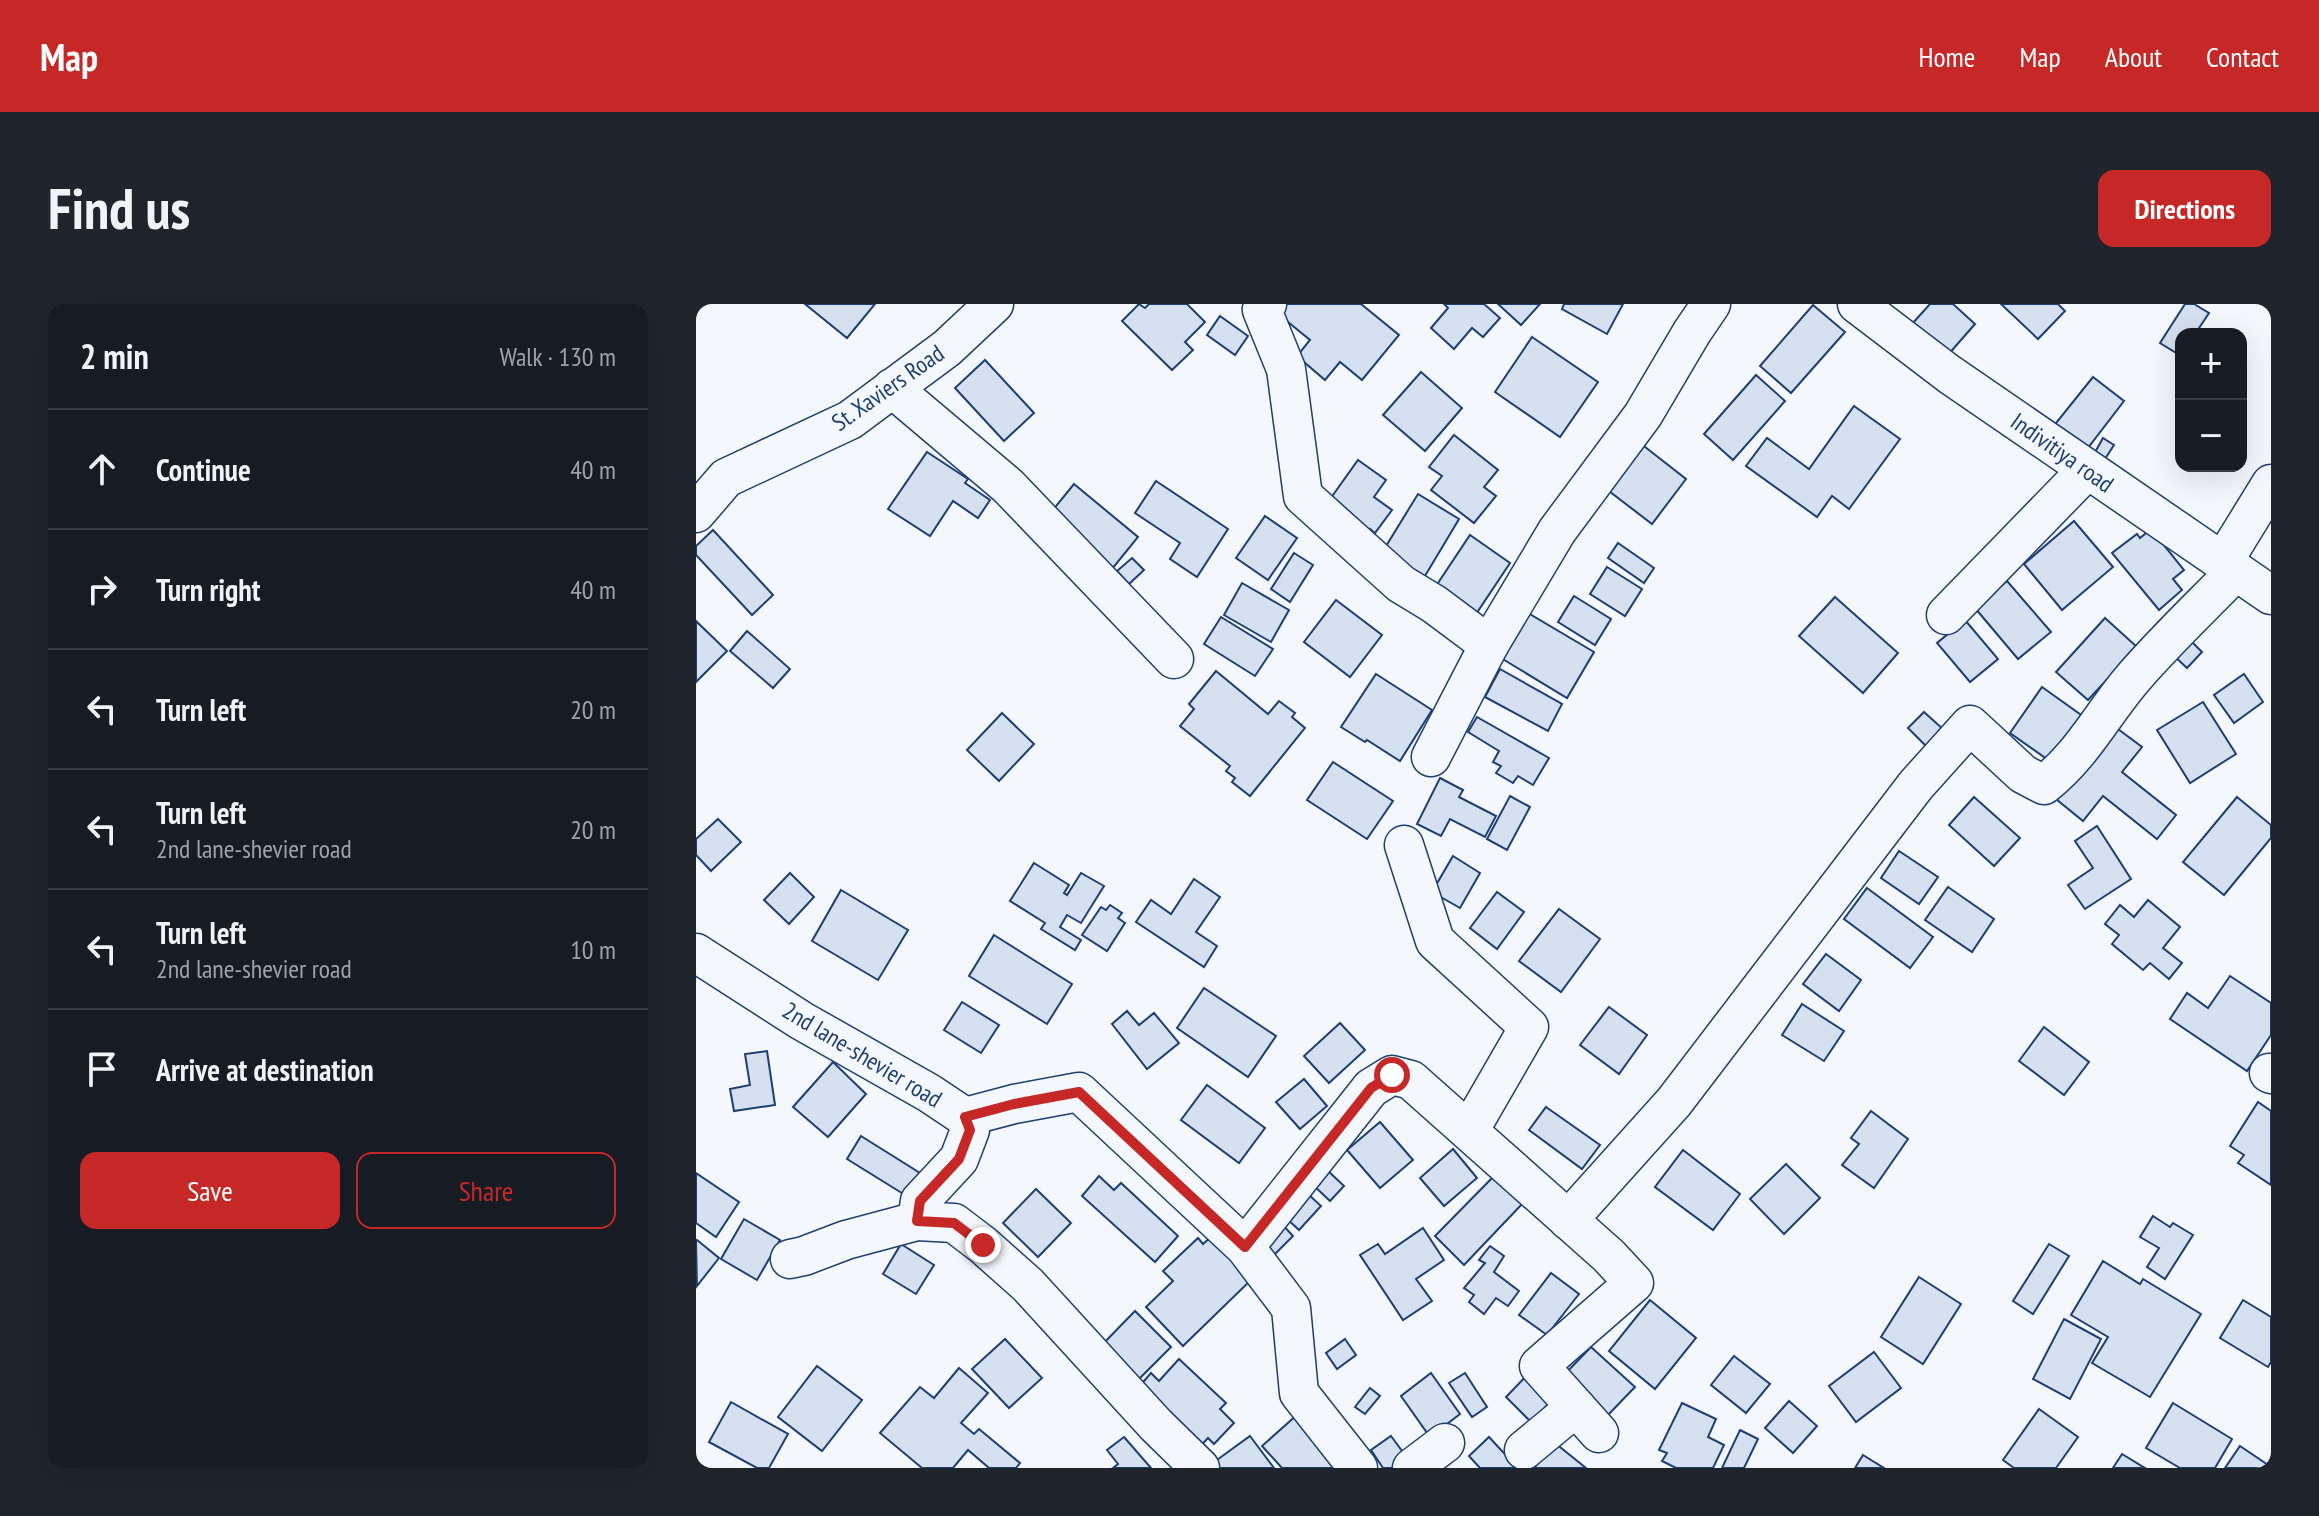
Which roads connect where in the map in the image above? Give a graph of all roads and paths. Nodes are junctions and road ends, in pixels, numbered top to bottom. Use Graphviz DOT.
graph roads {
  1 [pos="994,304"];
  2 [pos="1267,304"];
  3 [pos="1711,304"];
  4 [pos="1872,309"];
  5 [pos="892,388"];
  6 [pos="2087,470"];
  7 [pos="2271,484"];
  8 [pos="696,513"];
  9 [pos="2230,567"];
  10 [pos="2271,595"];
  11 [pos="1946,615"];
  12 [pos="1489,645"];
  13 [pos="1174,659"];
  14 [pos="1431,757"];
  15 [pos="1404,845"];
  16 [pos="696,953"];
  17 [pos="965,1117"];
  18 [pos="1469,1131"];
  19 [pos="1568,1220"];
  20 [pos="917,1221"];
  21 [pos="1245,1247"];
  22 [pos="790,1259"];
  23 [pos="1445,1443"];
  24 [pos="1524,1450"];
  25 [pos="1200,1468"];
  26 [pos="1358,1468"];
  27 [pos="1412,1468"];
  1 -- 5 [label="street, St. Xaviers Road"];
  2 -- 12 [label="street"];
  3 -- 12 [label="street"];
  4 -- 6 [label="street, Indivitiya road"];
  5 -- 8 [label="street, St. Xaviers Road"];
  5 -- 13 [label="street"];
  6 -- 9 [label="street, Indivitiya road"];
  6 -- 11 [label="street"];
  7 -- 9 [label="street"];
  9 -- 10 [label="street, Indivitiya road"];
  9 -- 19 [label="street"];
  12 -- 14 [label="street"];
  15 -- 18 [label="street"];
  16 -- 17 [label="street, 2nd lane-shevier road"];
  17 -- 20 [label="street, 2nd lane-shevier road"];
  17 -- 21 [label="street"];
  18 -- 19 [label="street"];
  18 -- 21 [label="street"];
  19 -- 24 [label="street"];
  20 -- 22 [label="street"];
  20 -- 25 [label="street"];
  21 -- 26 [label="street"];
  23 -- 27 [label="street"];
}
